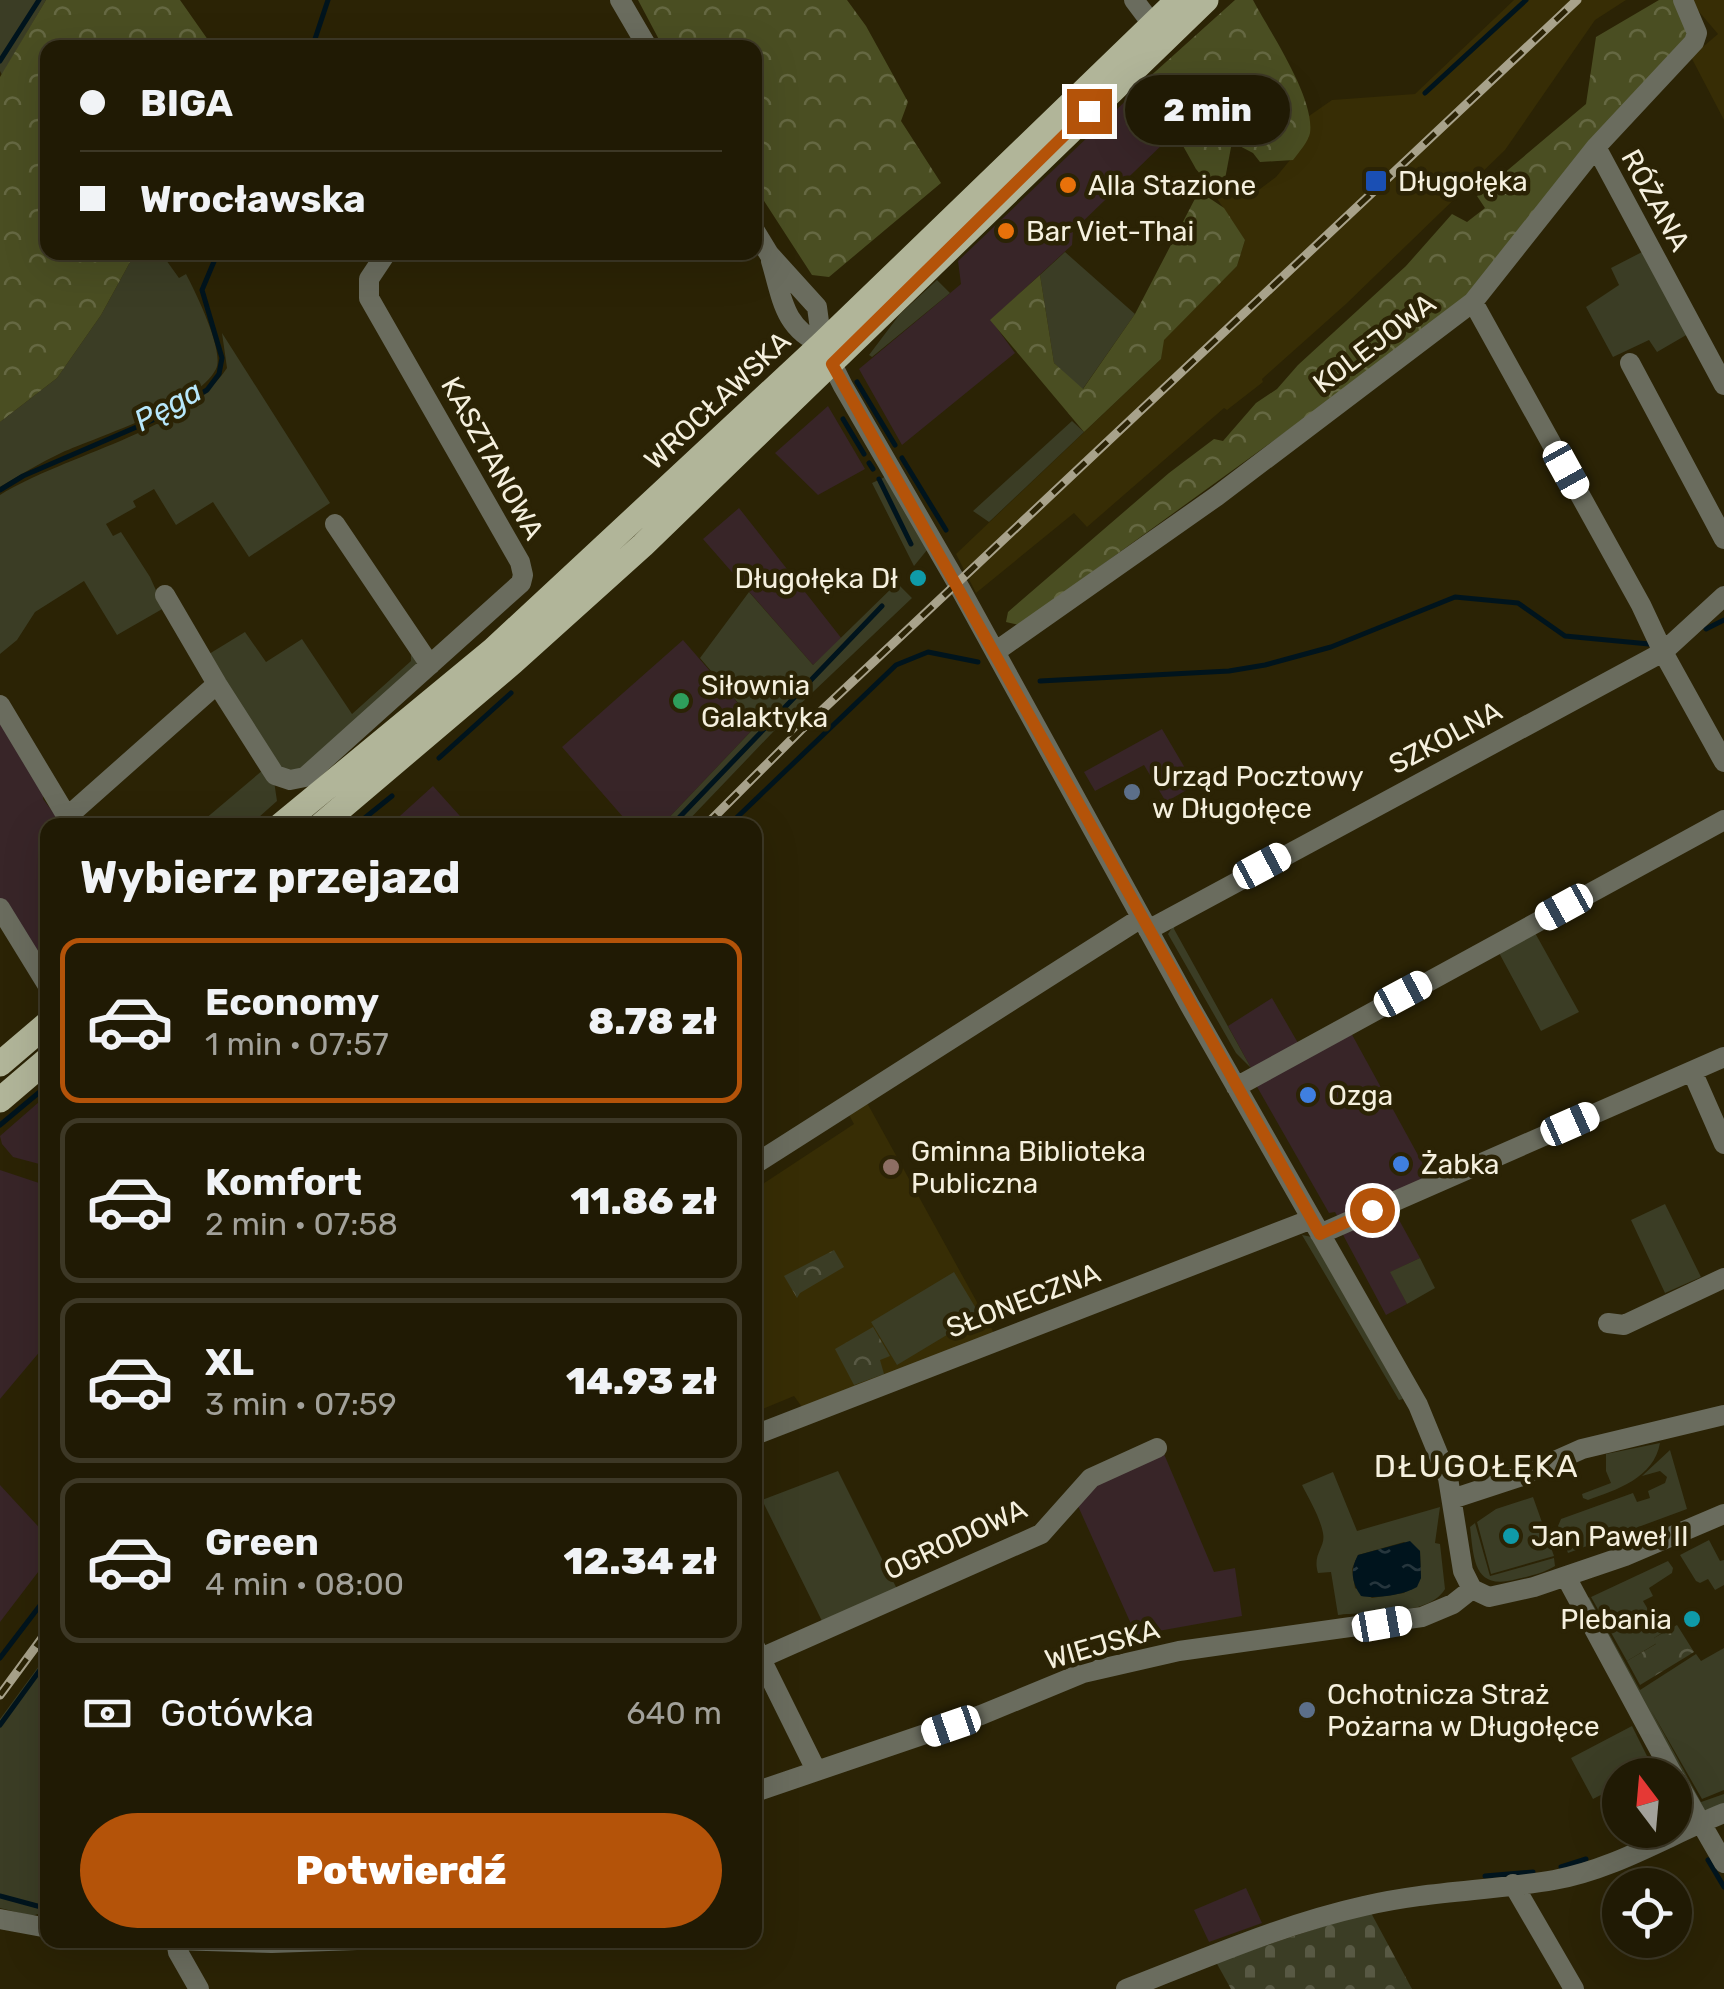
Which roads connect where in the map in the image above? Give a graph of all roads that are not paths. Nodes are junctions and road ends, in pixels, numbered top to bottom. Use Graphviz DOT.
graph roads {
  1 [pos="620,0"];
  2 [pos="1134,0"];
  3 [pos="1178,0"];
  4 [pos="1206,0"];
  5 [pos="1683,0"];
  6 [pos="1152,24"];
  7 [pos="643,40"];
  8 [pos="1596,147"];
  9 [pos="762,243"];
  10 [pos="768,254"];
  11 [pos="380,260"];
  12 [pos="1472,302"];
  13 [pos="826,354"];
  14 [pos="1630,363"];
  15 [pos="1724,385"];
  16 [pos="335,524"];
  17 [pos="1724,538"];
  18 [pos="165,594"];
  19 [pos="1724,596"];
  20 [pos="995,652"];
  21 [pos="1663,652"];
  22 [pos="430,665"];
  23 [pos="217,684"];
  24 [pos="0,705"];
  25 [pos="1716,729"];
  26 [pos="1724,762"];
  27 [pos="68,818"];
  28 [pos="73,818"];
  29 [pos="289,818"];
  30 [pos="329,818"];
  31 [pos="1724,820"];
  32 [pos="0,908"];
  33 [pos="1144,924"];
  34 [pos="40,973"];
  35 [pos="40,1030"];
  36 [pos="1724,1057"];
  37 [pos="0,1064"];
  38 [pos="40,1066"];
  39 [pos="1692,1072"];
  40 [pos="1236,1087"];
  41 [pos="0,1100"];
  42 [pos="1724,1144"];
  43 [pos="762,1160"];
  44 [pos="1316,1227"];
  45 [pos="1724,1278"];
  46 [pos="1608,1323"];
  47 [pos="1724,1415"];
  48 [pos="762,1432"];
  49 [pos="1157,1448"];
  50 [pos="1452,1499"];
  51 [pos="1724,1514"];
  52 [pos="1566,1577"];
  53 [pos="1472,1589"];
  54 [pos="762,1651"];
  55 [pos="762,1661"];
  56 [pos="1664,1758"];
  57 [pos="816,1770"];
  58 [pos="762,1789"];
  59 [pos="1692,1810"];
  60 [pos="1724,1813"];
  61 [pos="1699,1823"];
  62 [pos="1724,1863"];
  63 [pos="1513,1884"];
  64 [pos="0,1919"];
  65 [pos="40,1926"];
  66 [pos="177,1948"];
  67 [pos="199,1989"];
  68 [pos="1126,1989"];
  69 [pos="1574,1989"];
  1 -- 7 [label="street"];
  2 -- 6 [label="street"];
  3 -- 6 [label="main road, WROCŁAWSKA"];
  4 -- 13 [label="main road, WROCŁAWSKA"];
  5 -- 8 [label="street, KOLEJOWA"];
  6 -- 13 [label="main road, WROCŁAWSKA"];
  8 -- 12 [label="street, KOLEJOWA"];
  8 -- 15 [label="street, RÓŻANA"];
  9 -- 10 [label="street"];
  10 -- 13 [label="street"];
  10 -- 13 [label="street"];
  11 -- 22 [label="street, KASZTANOWA"];
  12 -- 20 [label="street, KOLEJOWA"];
  12 -- 21 [label="street"];
  13 -- 20 [label="street"];
  13 -- 29 [label="main road, WROCŁAWSKA"];
  13 -- 30 [label="main road, WROCŁAWSKA"];
  14 -- 17 [label="street"];
  16 -- 22 [label="street"];
  18 -- 23 [label="street"];
  19 -- 21 [label="street, SZKOLNA"];
  20 -- 33 [label="street"];
  21 -- 25 [label="street"];
  21 -- 33 [label="street, SZKOLNA"];
  22 -- 23 [label="street, KASZTANOWA"];
  23 -- 28 [label="street"];
  24 -- 27 [label="street"];
  25 -- 26 [label="street"];
  31 -- 40 [label="street"];
  32 -- 34 [label="street"];
  33 -- 40 [label="street"];
  33 -- 43 [label="street, SZKOLNA"];
  35 -- 37 [label="main road"];
  36 -- 39 [label="street, SŁONECZNA"];
  38 -- 41 [label="main road"];
  39 -- 42 [label="street"];
  39 -- 44 [label="street, SŁONECZNA"];
  40 -- 44 [label="street"];
  44 -- 48 [label="street, SŁONECZNA"];
  44 -- 50 [label="street"];
  45 -- 46 [label="street"];
  47 -- 50 [label="street"];
  49 -- 54 [label="street, OGRODOWA"];
  50 -- 53 [label="street"];
  51 -- 52 [label="street"];
  52 -- 53 [label="street"];
  52 -- 56 [label="street"];
  53 -- 57 [label="street, WIEJSKA"];
  55 -- 57 [label="street"];
  57 -- 58 [label="street, WIEJSKA"];
  59 -- 61 [label="street"];
  60 -- 61 [label="street"];
  61 -- 62 [label="street"];
  61 -- 63 [label="street"];
  63 -- 68 [label="street"];
  63 -- 69 [label="street"];
  64 -- 65 [label="street"];
  66 -- 67 [label="street"];
}
